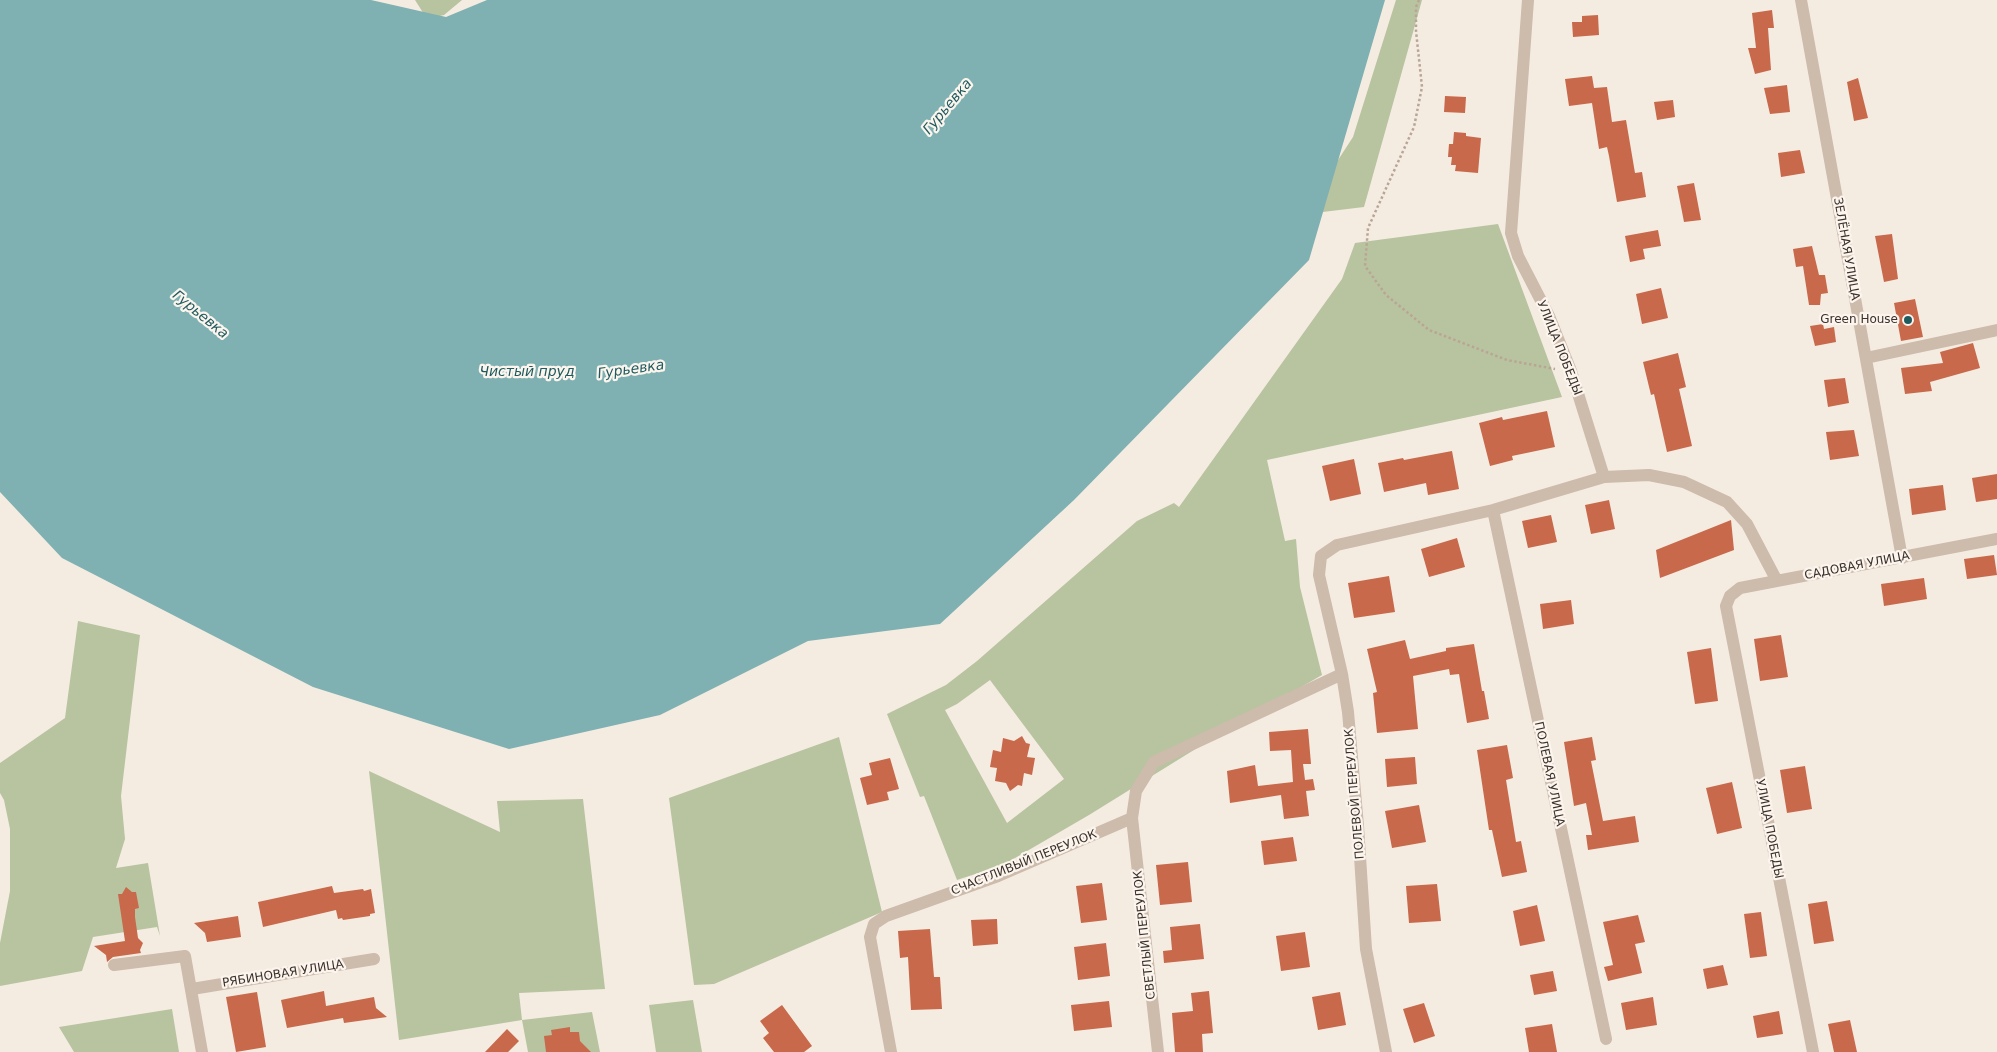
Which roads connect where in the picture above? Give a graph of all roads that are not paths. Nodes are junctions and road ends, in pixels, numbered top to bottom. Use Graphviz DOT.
graph roads {
  1 [pos="1528,0"];
  2 [pos="1801,0"];
  3 [pos="1997,330"];
  4 [pos="1866,358"];
  5 [pos="1604,477"];
  6 [pos="1492,510"];
  7 [pos="1997,539"];
  8 [pos="1902,558"];
  9 [pos="1776,581"];
  10 [pos="1726,606"];
  11 [pos="1342,674"];
  12 [pos="1132,818"];
  13 [pos="374,959"];
  14 [pos="114,965"];
  15 [pos="192,989"];
  16 [pos="1606,1038"];
  17 [pos="202,1052"];
  18 [pos="891,1052"];
  19 [pos="1158,1052"];
  20 [pos="1386,1052"];
  21 [pos="1813,1052"];
  1 -- 5 [label="street, УЛИЦА ПОБЕДЫ"];
  2 -- 4 [label="street, ЗЕЛЁНАЯ УЛИЦА"];
  3 -- 4 [label="street"];
  4 -- 8 [label="street, ЗЕЛЁНАЯ УЛИЦА"];
  5 -- 6 [label="street"];
  5 -- 9 [label="street"];
  6 -- 11 [label="street, ПОЛЕВОЙ ПЕРЕУЛОК"];
  6 -- 16 [label="street, ПОЛЕВАЯ УЛИЦА"];
  7 -- 8 [label="street, САДОВАЯ УЛИЦА"];
  8 -- 9 [label="street, САДОВАЯ УЛИЦА"];
  9 -- 10 [label="street, САДОВАЯ УЛИЦА"];
  10 -- 21 [label="street, УЛИЦА ПОБЕДЫ"];
  11 -- 12 [label="street, СВЕТЛЫЙ ПЕРЕУЛОК"];
  11 -- 20 [label="street, ПОЛЕВОЙ ПЕРЕУЛОК"];
  12 -- 18 [label="street, СЧАСТЛИВЫЙ ПЕРЕУЛОК"];
  12 -- 19 [label="street, СВЕТЛЫЙ ПЕРЕУЛОК"];
  13 -- 15 [label="street, РЯБИНОВАЯ УЛИЦА"];
  14 -- 15 [label="street"];
  15 -- 17 [label="street"];
}
